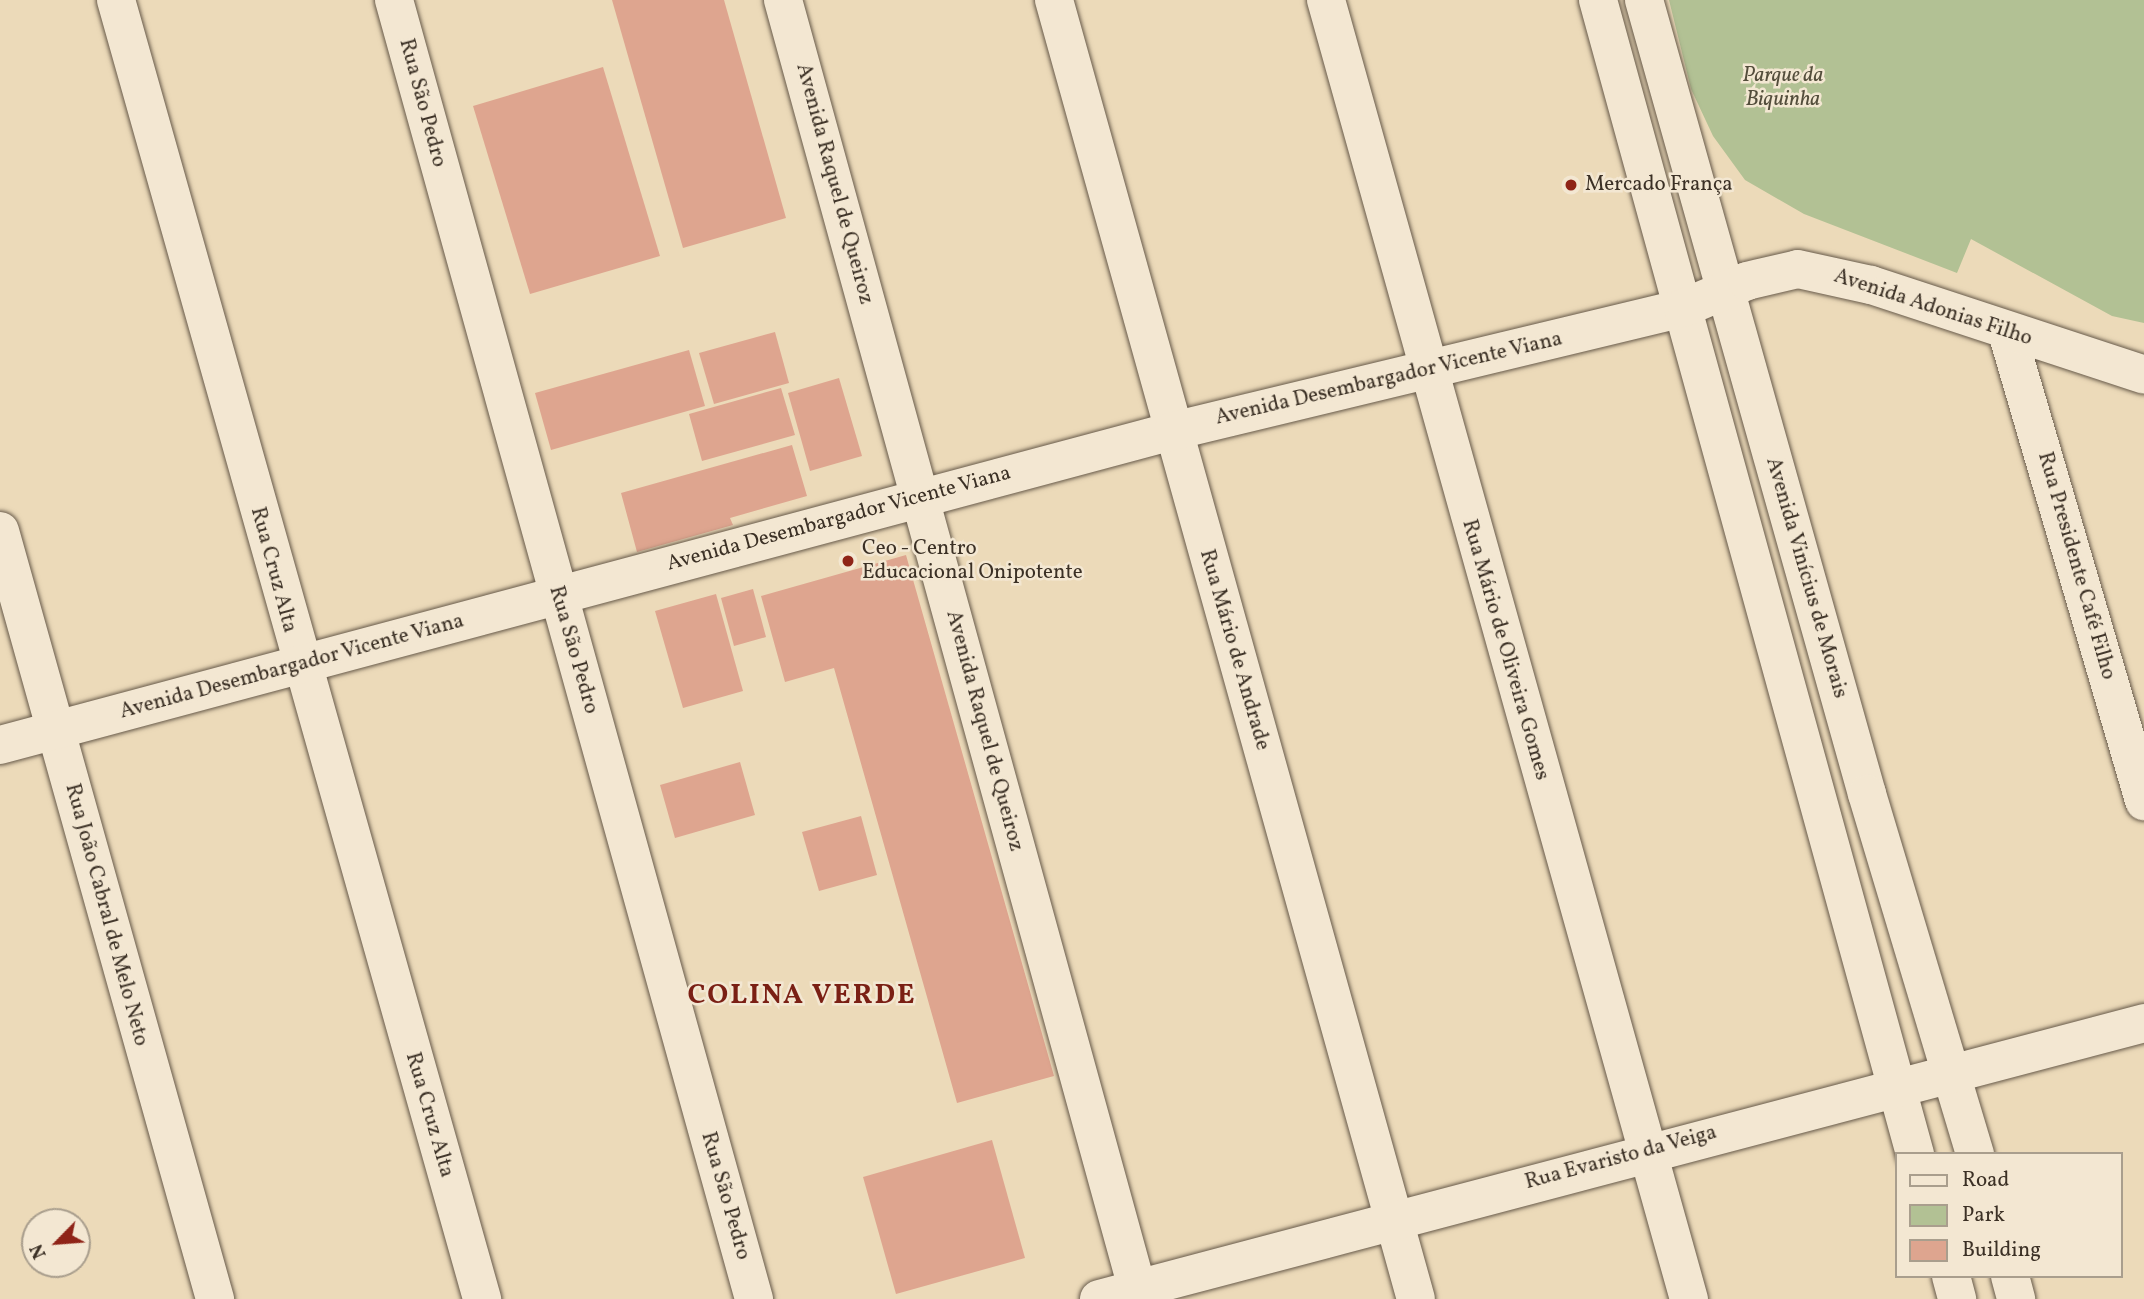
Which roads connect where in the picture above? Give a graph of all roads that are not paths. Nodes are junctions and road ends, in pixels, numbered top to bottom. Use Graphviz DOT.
graph roads {
  1 [pos="116,0"];
  2 [pos="394,0"];
  3 [pos="783,0"];
  4 [pos="1054,0"];
  5 [pos="1326,0"];
  6 [pos="1598,0"];
  7 [pos="1644,0"];
  8 [pos="1725,292"];
  9 [pos="1683,308"];
  10 [pos="2007,332"];
  11 [pos="1426,372"];
  12 [pos="2144,375"];
  13 [pos="1173,431"];
  14 [pos="920,498"];
  15 [pos="0,531"];
  16 [pos="557,594"];
  17 [pos="1824,645"];
  18 [pos="1777,657"];
  19 [pos="299,665"];
  20 [pos="56,731"];
  21 [pos="0,745"];
  22 [pos="2144,801"];
  23 [pos="2144,1023"];
  24 [pos="1952,1074"];
  25 [pos="1896,1086"];
  26 [pos="1646,1151"];
  27 [pos="1915,1152"];
  28 [pos="1974,1152"];
  29 [pos="1392,1218"];
  30 [pos="1952,1278"];
  31 [pos="2011,1278"];
  32 [pos="1138,1294"];
  33 [pos="215,1299"];
  34 [pos="482,1299"];
  35 [pos="754,1299"];
  36 [pos="1099,1299"];
  37 [pos="1416,1299"];
  38 [pos="1689,1299"];
  39 [pos="1957,1299"];
  40 [pos="2016,1299"];
  1 -- 19 [label="street, Rua Cruz Alta"];
  2 -- 16 [label="street, Rua São Pedro"];
  3 -- 14 [label="street, Avenida Raquel de Queiroz"];
  4 -- 13 [label="street, Rua Mário de Andrade"];
  5 -- 11 [label="street, Rua Mário de Oliveira Gomes"];
  6 -- 9 [label="street"];
  7 -- 8 [label="street, Avenida Vinícius de Morais"];
  8 -- 9 [label="street, Avenida Adonias Filho"];
  8 -- 10 [label="street, Avenida Adonias Filho"];
  8 -- 17 [label="street, Avenida Vinícius de Morais"];
  9 -- 11 [label="street, Avenida Desembargador Vicente Viana"];
  9 -- 18 [label="street"];
  10 -- 12 [label="street, Avenida Adonias Filho"];
  10 -- 22 [label="street, Rua Presidente Café Filho"];
  11 -- 13 [label="street, Avenida Desembargador Vicente Viana"];
  11 -- 26 [label="street, Rua Mário de Oliveira Gomes"];
  13 -- 14 [label="street, Avenida Desembargador Vicente Viana"];
  13 -- 29 [label="street, Rua Mário de Andrade"];
  14 -- 16 [label="street, Avenida Desembargador Vicente Viana"];
  14 -- 32 [label="street, Avenida Raquel de Queiroz"];
  15 -- 20 [label="street, Rua João Cabral de Melo Neto"];
  16 -- 19 [label="street, Avenida Desembargador Vicente Viana"];
  16 -- 35 [label="street, Rua São Pedro"];
  17 -- 18 [label="street"];
  17 -- 24 [label="street, Avenida Vinícius de Morais"];
  18 -- 25 [label="street"];
  19 -- 20 [label="street, Avenida Desembargador Vicente Viana"];
  19 -- 34 [label="street, Rua Cruz Alta"];
  20 -- 21 [label="street, Avenida Desembargador Vicente Viana"];
  20 -- 33 [label="street, Rua João Cabral de Melo Neto"];
  23 -- 24 [label="street, Rua Evaristo da Veiga"];
  24 -- 25 [label="street, Rua Evaristo da Veiga"];
  24 -- 28 [label="street, Avenida Vinícius de Morais"];
  25 -- 26 [label="street, Rua Evaristo da Veiga"];
  25 -- 27 [label="street"];
  26 -- 29 [label="street, Rua Evaristo da Veiga"];
  26 -- 38 [label="street, Rua Mário de Oliveira Gomes"];
  29 -- 32 [label="street, Rua Evaristo da Veiga"];
  29 -- 37 [label="street, Rua Mário de Andrade"];
  30 -- 39 [label="street"];
  31 -- 40 [label="street"];
  32 -- 36 [label="street, Rua Evaristo da Veiga"];
}
